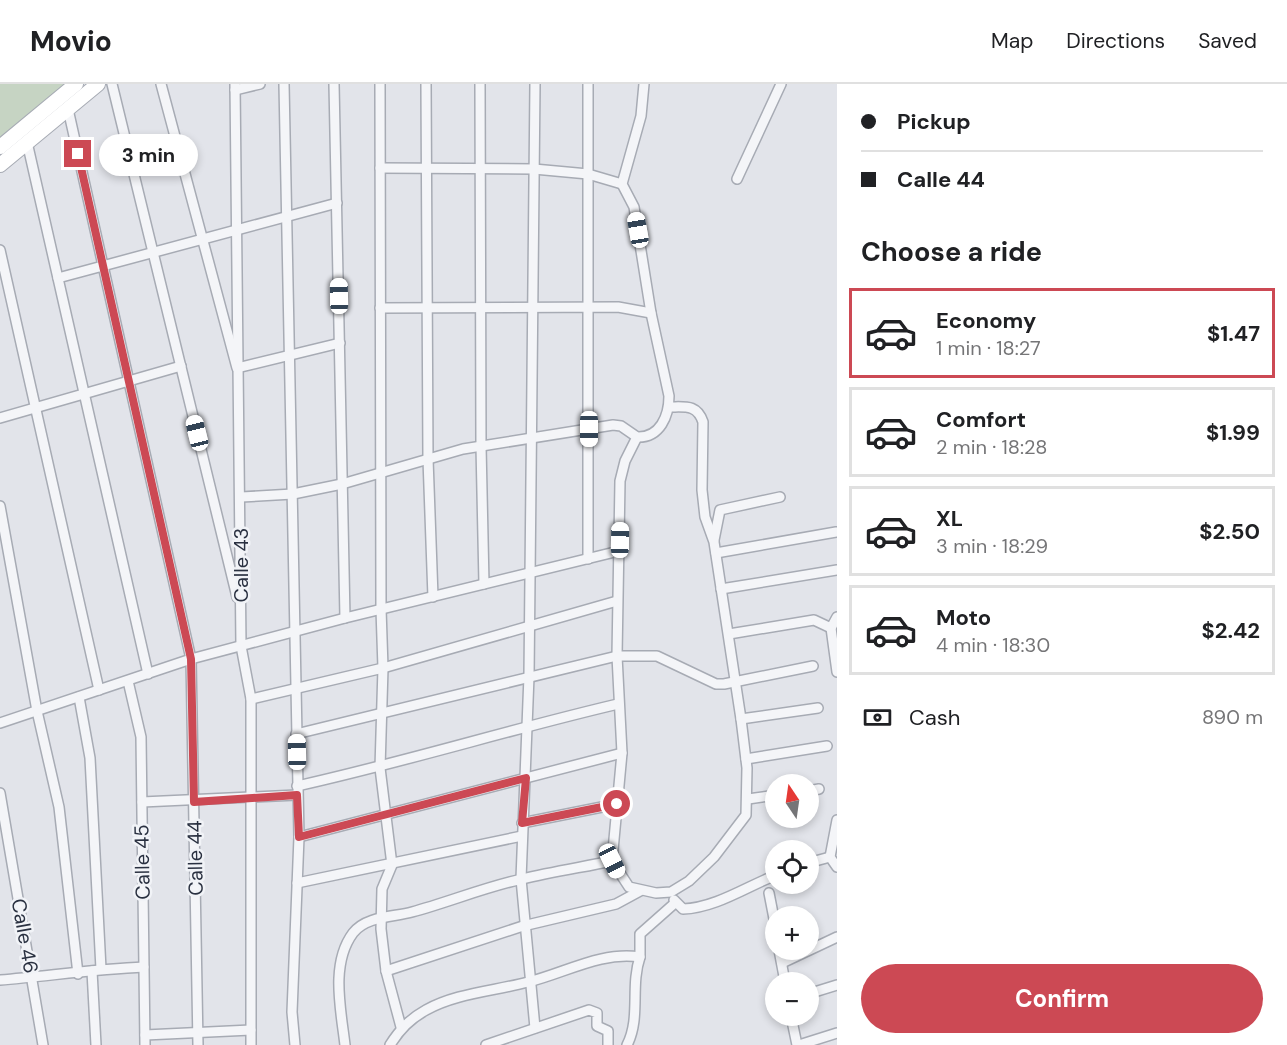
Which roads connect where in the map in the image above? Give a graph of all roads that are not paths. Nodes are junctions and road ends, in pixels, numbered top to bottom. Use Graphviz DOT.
graph roads {
  1 [pos="76,84"];
  2 [pos="98,84"];
  3 [pos="112,84"];
  4 [pos="161,84"];
  5 [pos="260,84"];
  6 [pos="284,84"];
  7 [pos="334,84"];
  8 [pos="380,84"];
  9 [pos="426,84"];
  10 [pos="480,84"];
  11 [pos="535,84"];
  12 [pos="588,84"];
  13 [pos="644,84"];
  14 [pos="780,84"];
  15 [pos="235,87"];
  16 [pos="68,109"];
  17 [pos="38,114"];
  18 [pos="48,125"];
  19 [pos="27,142"];
  20 [pos="0,147"];
  21 [pos="0,165"];
  22 [pos="380,168"];
  23 [pos="426,168"];
  24 [pos="480,168"];
  25 [pos="534,169"];
  26 [pos="588,174"];
  27 [pos="737,179"];
  28 [pos="622,184"];
  29 [pos="337,203"];
  30 [pos="287,217"];
  31 [pos="238,230"];
  32 [pos="204,239"];
  33 [pos="0,250"];
  34 [pos="153,253"];
  35 [pos="103,266"];
  36 [pos="58,278"];
  37 [pos="380,308"];
  38 [pos="428,308"];
  39 [pos="480,308"];
  40 [pos="533,308"];
  41 [pos="590,309"];
  42 [pos="651,313"];
  43 [pos="340,343"];
  44 [pos="290,355"];
  45 [pos="181,366"];
  46 [pos="237,368"];
  47 [pos="129,381"];
  48 [pos="85,394"];
  49 [pos="669,407"];
  50 [pos="36,408"];
  51 [pos="0,418"];
  52 [pos="589,429"];
  53 [pos="637,437"];
  54 [pos="532,438"];
  55 [pos="481,446"];
  56 [pos="428,459"];
  57 [pos="380,473"];
  58 [pos="342,484"];
  59 [pos="293,495"];
  60 [pos="241,497"];
  61 [pos="780,497"];
  62 [pos="0,506"];
  63 [pos="836,532"];
  64 [pos="714,542"];
  65 [pos="619,551"];
  66 [pos="716,553"];
  67 [pos="4,558"];
  68 [pos="588,559"];
  69 [pos="837,570"];
  70 [pos="530,573"];
  71 [pos="484,584"];
  72 [pos="721,589"];
  73 [pos="433,597"];
  74 [pos="617,601"];
  75 [pos="381,609"];
  76 [pos="241,612"];
  77 [pos="837,617"];
  78 [pos="345,618"];
  79 [pos="529,625"];
  80 [pos="828,626"];
  81 [pos="295,632"];
  82 [pos="729,634"];
  83 [pos="241,646"];
  84 [pos="617,656"];
  85 [pos="191,659"];
  86 [pos="813,666"];
  87 [pos="383,668"];
  88 [pos="837,672"];
  89 [pos="148,674"];
  90 [pos="529,676"];
  91 [pos="128,681"];
  92 [pos="736,684"];
  93 [pos="296,687"];
  94 [pos="99,690"];
  95 [pos="79,697"];
  96 [pos="251,699"];
  97 [pos="618,704"];
  98 [pos="818,708"];
  99 [pos="37,711"];
  100 [pos="383,712"];
  101 [pos="741,719"];
  102 [pos="0,723"];
  103 [pos="527,725"];
  104 [pos="296,734"];
  105 [pos="827,746"];
  106 [pos="622,753"];
  107 [pos="746,759"];
  108 [pos="380,768"];
  109 [pos="526,778"];
  110 [pos="297,791"];
  111 [pos="0,792"];
  112 [pos="765,797"];
  113 [pos="250,798"];
  114 [pos="748,800"];
  115 [pos="142,802"];
  116 [pos="194,802"];
  117 [pos="617,804"];
  118 [pos="384,814"];
  119 [pos="837,820"];
  120 [pos="522,823"];
  121 [pos="522,836"];
  122 [pos="299,837"];
  123 [pos="830,857"];
  124 [pos="819,860"];
  125 [pos="612,861"];
  126 [pos="392,865"];
  127 [pos="837,867"];
  128 [pos="521,879"];
  129 [pos="765,880"];
  130 [pos="297,883"];
  131 [pos="640,891"];
  132 [pos="671,892"];
  133 [pos="675,903"];
  134 [pos="381,918"];
  135 [pos="523,926"];
  136 [pos="837,937"];
  137 [pos="639,957"];
  138 [pos="781,960"];
  139 [pos="782,963"];
  140 [pos="144,967"];
  141 [pos="96,970"];
  142 [pos="386,971"];
  143 [pos="783,972"];
  144 [pos="78,974"];
  145 [pos="32,978"];
  146 [pos="0,980"];
  147 [pos="529,982"];
  148 [pos="837,986"];
  149 [pos="819,991"];
  150 [pos="793,1026"];
  151 [pos="401,1027"];
  152 [pos="534,1028"];
  153 [pos="251,1030"];
  154 [pos="198,1032"];
  155 [pos="837,1033"];
  156 [pos="145,1040"];
  157 [pos="505,1042"];
  158 [pos="44,1045"];
  159 [pos="96,1045"];
  160 [pos="198,1045"];
  161 [pos="251,1045"];
  162 [pos="295,1045"];
  163 [pos="345,1045"];
  164 [pos="390,1045"];
  165 [pos="486,1045"];
  166 [pos="608,1045"];
  167 [pos="627,1045"];
  168 [pos="798,1045"];
  1 -- 17 [label="street"];
  2 -- 16 [label="street"];
  3 -- 34 [label="street"];
  4 -- 32 [label="street"];
  5 -- 15 [label="street"];
  6 -- 30 [label="street"];
  7 -- 29 [label="street"];
  8 -- 22 [label="street"];
  9 -- 23 [label="street"];
  10 -- 24 [label="street"];
  11 -- 25 [label="street"];
  12 -- 26 [label="street"];
  13 -- 28 [label="street"];
  14 -- 27 [label="street"];
  15 -- 31 [label="street, Calle 43"];
  16 -- 18 [label="street"];
  16 -- 35 [label="street, Calle 44"];
  17 -- 18 [label="street"];
  17 -- 20 [label="street"];
  18 -- 19 [label="street"];
  19 -- 21 [label="street"];
  19 -- 36 [label="street"];
  22 -- 23 [label="street"];
  22 -- 37 [label="street"];
  23 -- 24 [label="street"];
  23 -- 38 [label="street"];
  24 -- 25 [label="street"];
  24 -- 39 [label="street"];
  25 -- 26 [label="street"];
  25 -- 40 [label="street"];
  26 -- 28 [label="street"];
  26 -- 41 [label="street"];
  28 -- 42 [label="street"];
  29 -- 30 [label="street"];
  29 -- 43 [label="street"];
  30 -- 31 [label="street"];
  30 -- 44 [label="street"];
  31 -- 32 [label="street"];
  31 -- 46 [label="street, Calle 43"];
  32 -- 34 [label="street"];
  32 -- 46 [label="street"];
  33 -- 50 [label="street"];
  34 -- 35 [label="street"];
  34 -- 45 [label="street"];
  35 -- 36 [label="street"];
  35 -- 47 [label="street, Calle 44"];
  36 -- 48 [label="street"];
  37 -- 38 [label="street"];
  37 -- 57 [label="street"];
  38 -- 39 [label="street"];
  38 -- 56 [label="street"];
  39 -- 40 [label="street"];
  39 -- 55 [label="street"];
  40 -- 41 [label="street"];
  40 -- 54 [label="street"];
  41 -- 42 [label="street"];
  41 -- 52 [label="street"];
  42 -- 49 [label="street"];
  43 -- 44 [label="street"];
  43 -- 58 [label="street"];
  44 -- 46 [label="street"];
  44 -- 59 [label="street"];
  45 -- 47 [label="street"];
  45 -- 76 [label="street"];
  46 -- 60 [label="street, Calle 43"];
  47 -- 48 [label="street"];
  47 -- 85 [label="street, Calle 44"];
  48 -- 50 [label="street"];
  48 -- 89 [label="street"];
  49 -- 53 [label="street"];
  49 -- 64 [label="street"];
  50 -- 51 [label="street"];
  50 -- 94 [label="street"];
  52 -- 53 [label="street"];
  52 -- 54 [label="street"];
  52 -- 68 [label="street"];
  53 -- 65 [label="street"];
  54 -- 55 [label="street"];
  54 -- 70 [label="street"];
  55 -- 56 [label="street"];
  55 -- 71 [label="street"];
  56 -- 57 [label="street"];
  56 -- 73 [label="street"];
  57 -- 58 [label="street"];
  57 -- 75 [label="street"];
  58 -- 59 [label="street"];
  58 -- 78 [label="street"];
  59 -- 60 [label="street"];
  59 -- 81 [label="street"];
  60 -- 76 [label="street, Calle 43"];
  61 -- 64 [label="street"];
  62 -- 67 [label="street"];
  63 -- 66 [label="street"];
  64 -- 66 [label="street"];
  65 -- 68 [label="street"];
  65 -- 74 [label="street"];
  66 -- 72 [label="street"];
  67 -- 99 [label="street"];
  68 -- 70 [label="street"];
  69 -- 72 [label="street"];
  70 -- 71 [label="street"];
  70 -- 79 [label="street"];
  71 -- 73 [label="street"];
  72 -- 82 [label="street"];
  73 -- 75 [label="street"];
  74 -- 79 [label="street"];
  74 -- 84 [label="street"];
  75 -- 78 [label="street"];
  75 -- 87 [label="street"];
  76 -- 83 [label="street, Calle 43"];
  77 -- 80 [label="street"];
  78 -- 81 [label="street"];
  79 -- 87 [label="street"];
  79 -- 90 [label="street"];
  80 -- 82 [label="street"];
  80 -- 88 [label="street"];
  81 -- 83 [label="street"];
  81 -- 93 [label="street"];
  82 -- 92 [label="street"];
  83 -- 85 [label="street"];
  83 -- 96 [label="street, Calle 43"];
  84 -- 90 [label="street"];
  84 -- 92 [label="street"];
  84 -- 97 [label="street"];
  85 -- 89 [label="street"];
  85 -- 116 [label="street, Calle 44"];
  86 -- 92 [label="street"];
  87 -- 93 [label="street"];
  87 -- 100 [label="street"];
  89 -- 91 [label="street"];
  90 -- 100 [label="street"];
  90 -- 103 [label="street"];
  91 -- 94 [label="street"];
  91 -- 115 [label="street, Calle 45"];
  92 -- 101 [label="street"];
  93 -- 96 [label="street"];
  93 -- 104 [label="street"];
  94 -- 95 [label="street"];
  95 -- 99 [label="street"];
  95 -- 141 [label="street"];
  96 -- 113 [label="street, Calle 43"];
  97 -- 103 [label="street"];
  97 -- 106 [label="street"];
  98 -- 101 [label="street"];
  99 -- 102 [label="street"];
  99 -- 144 [label="street"];
  100 -- 104 [label="street"];
  100 -- 108 [label="street"];
  101 -- 107 [label="street"];
  103 -- 108 [label="street"];
  103 -- 109 [label="street"];
  104 -- 110 [label="street"];
  105 -- 107 [label="street"];
  106 -- 109 [label="street"];
  106 -- 117 [label="street"];
  107 -- 114 [label="street"];
  108 -- 110 [label="street"];
  108 -- 118 [label="street"];
  109 -- 118 [label="street"];
  109 -- 120 [label="street"];
  110 -- 113 [label="street"];
  110 -- 122 [label="street"];
  111 -- 145 [label="street, Calle 46"];
  112 -- 114 [label="street"];
  113 -- 116 [label="street"];
  113 -- 153 [label="street, Calle 43"];
  114 -- 132 [label="street"];
  115 -- 116 [label="street"];
  115 -- 140 [label="street, Calle 45"];
  116 -- 154 [label="street, Calle 44"];
  117 -- 120 [label="street"];
  117 -- 125 [label="street"];
  118 -- 122 [label="street"];
  118 -- 126 [label="street"];
  119 -- 123 [label="street"];
  120 -- 121 [label="street"];
  121 -- 126 [label="street"];
  121 -- 128 [label="street"];
  122 -- 130 [label="street"];
  123 -- 124 [label="street"];
  123 -- 127 [label="street"];
  125 -- 128 [label="street"];
  125 -- 131 [label="street"];
  126 -- 130 [label="street"];
  126 -- 134 [label="street"];
  128 -- 134 [label="street"];
  128 -- 135 [label="street"];
  129 -- 133 [label="street"];
  130 -- 162 [label="street"];
  131 -- 132 [label="street"];
  131 -- 135 [label="street"];
  132 -- 133 [label="street"];
  133 -- 137 [label="street"];
  134 -- 142 [label="street"];
  134 -- 163 [label="street"];
  135 -- 142 [label="street"];
  135 -- 147 [label="street"];
  136 -- 139 [label="street"];
  137 -- 147 [label="street"];
  137 -- 167 [label="street"];
  138 -- 139 [label="street"];
  139 -- 143 [label="street"];
  140 -- 141 [label="street"];
  140 -- 156 [label="street, Calle 45"];
  141 -- 144 [label="street"];
  141 -- 159 [label="street"];
  142 -- 151 [label="street"];
  144 -- 145 [label="street"];
  145 -- 146 [label="street"];
  145 -- 158 [label="street, Calle 46"];
  147 -- 151 [label="street"];
  147 -- 152 [label="street"];
  148 -- 149 [label="street"];
  150 -- 168 [label="street"];
  151 -- 164 [label="street"];
  152 -- 157 [label="street"];
  152 -- 166 [label="street"];
  153 -- 154 [label="street"];
  153 -- 161 [label="street, Calle 43"];
  154 -- 156 [label="street"];
  154 -- 160 [label="street, Calle 44"];
  155 -- 168 [label="street"];
  157 -- 165 [label="street"];
}
